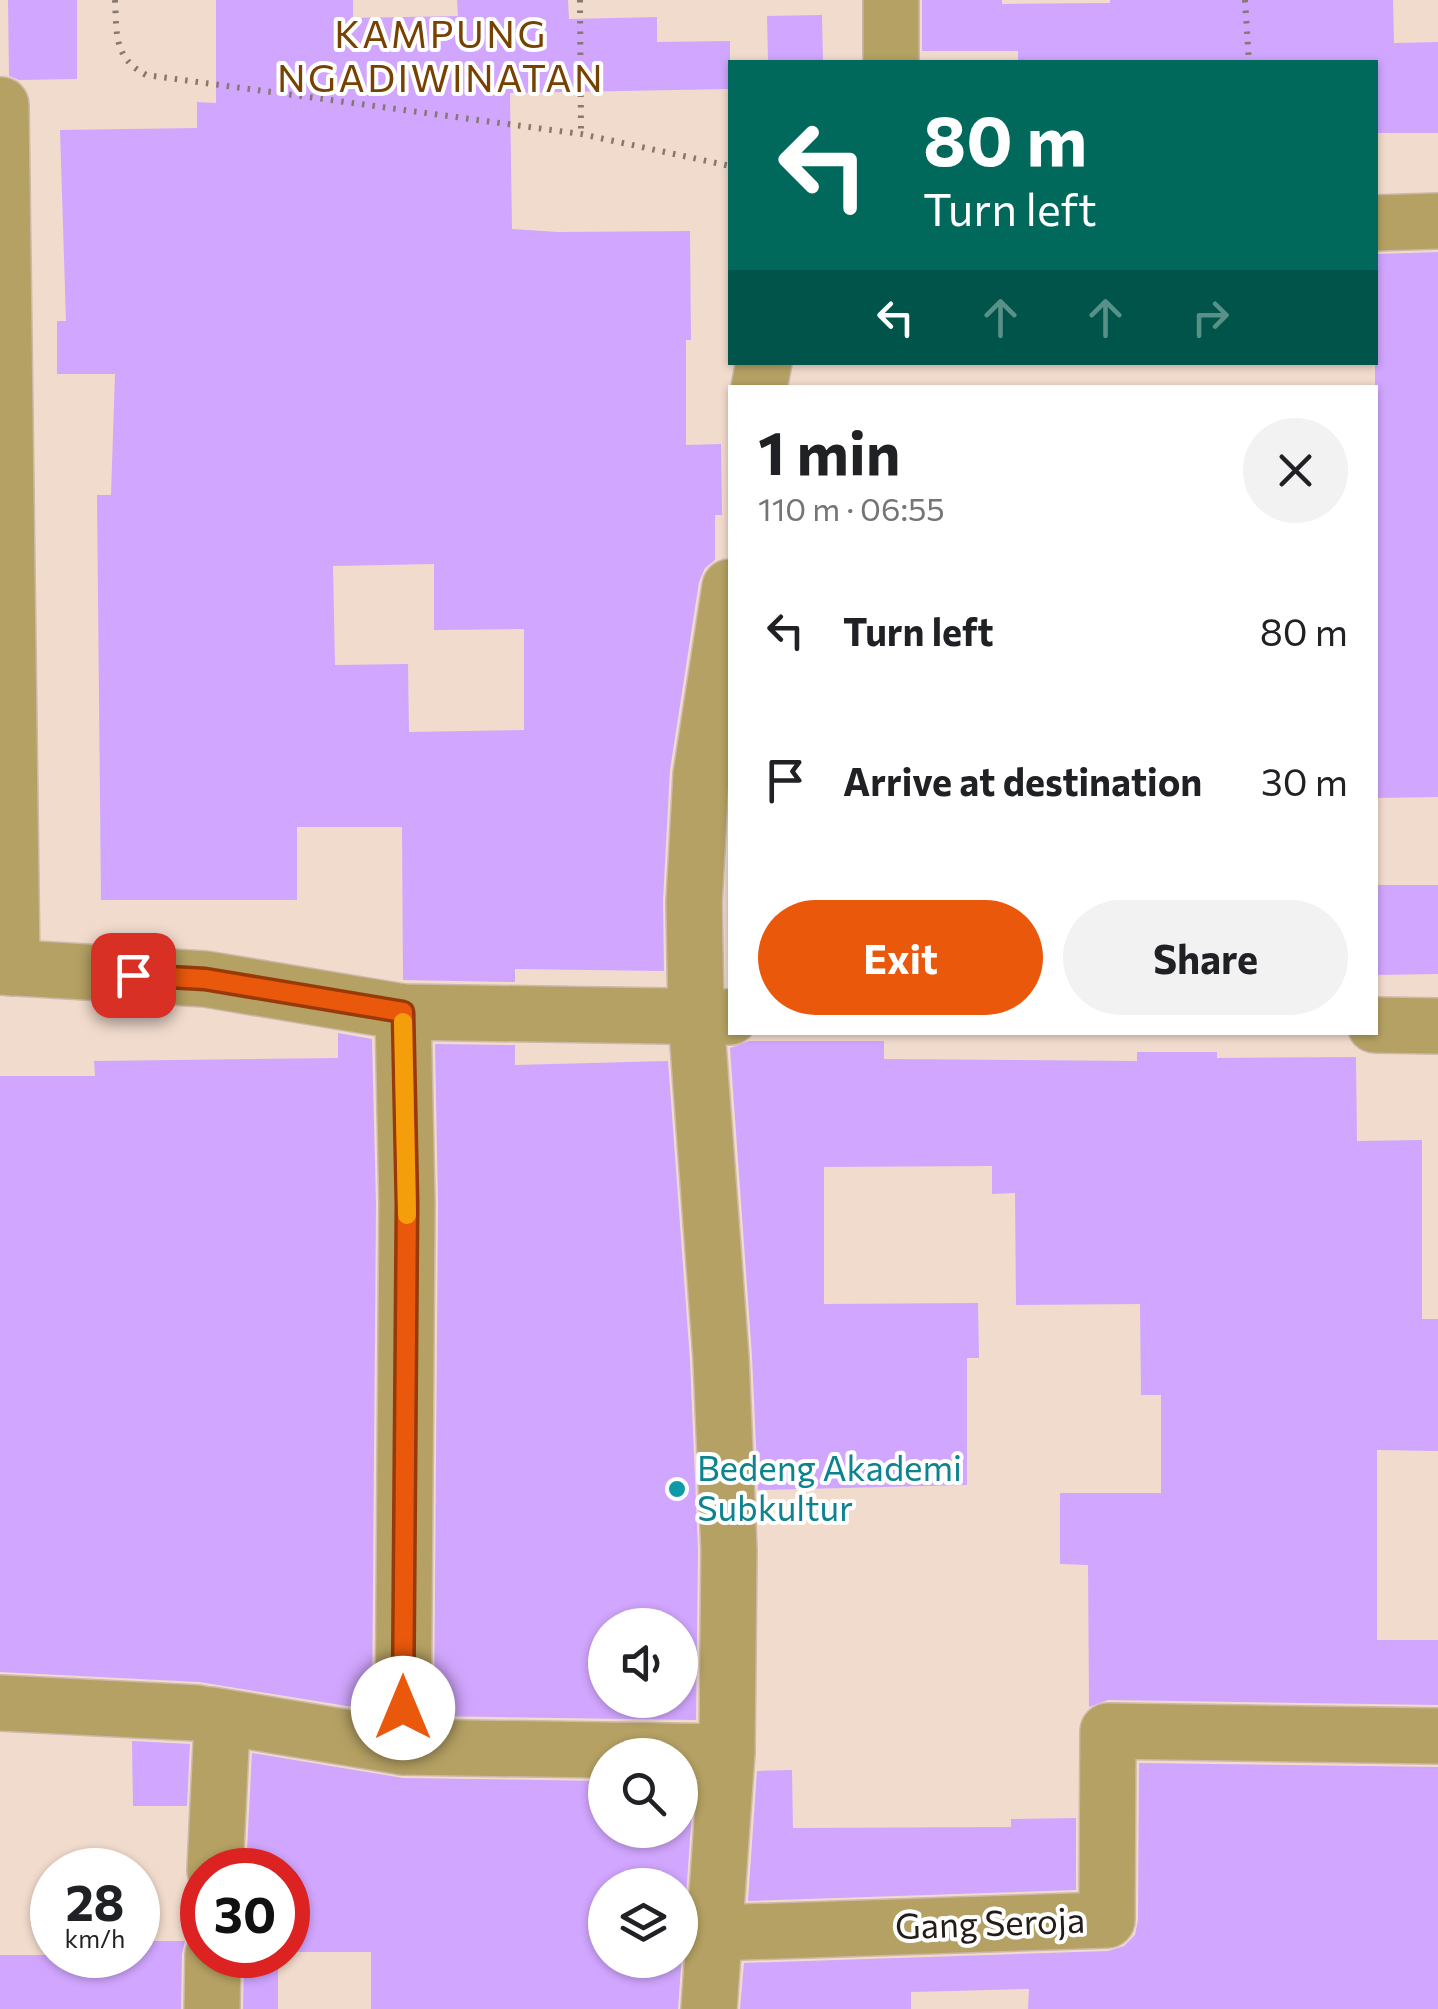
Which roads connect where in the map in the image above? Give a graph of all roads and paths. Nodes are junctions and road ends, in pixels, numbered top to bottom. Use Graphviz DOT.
graph roads {
  1 [pos="115,0"];
  2 [pos="580,0"];
  3 [pos="891,0"];
  4 [pos="1245,0"];
  5 [pos="892,60"];
  6 [pos="1249,60"];
  7 [pos="2,105"];
  8 [pos="581,134"];
  9 [pos="728,166"];
  10 [pos="1438,221"];
  11 [pos="1378,223"];
  12 [pos="4,542"];
  13 [pos="728,600"];
  14 [pos="6,967"];
  15 [pos="403,1012"];
  16 [pos="713,1017"];
  17 [pos="1378,1025"];
  18 [pos="1438,1026"];
  19 [pos="0,1704"];
  20 [pos="212,1716"];
  21 [pos="1438,1736"];
  22 [pos="403,1747"];
  23 [pos="727,1752"];
  24 [pos="216,1848"];
  25 [pos="714,1933"];
  26 [pos="213,1978"];
  27 [pos="212,2009"];
  28 [pos="709,2009"];
  1 -- 8 [label="path"];
  2 -- 8 [label="path"];
  3 -- 5 [label="street"];
  4 -- 6 [label="path"];
  7 -- 12 [label="street"];
  8 -- 9 [label="path"];
  10 -- 11 [label="street"];
  12 -- 14 [label="street"];
  13 -- 16 [label="street"];
  14 -- 15 [label="street"];
  15 -- 16 [label="street"];
  15 -- 22 [label="street"];
  16 -- 23 [label="street"];
  17 -- 18 [label="street"];
  19 -- 20 [label="street"];
  20 -- 22 [label="street"];
  20 -- 24 [label="street"];
  21 -- 25 [label="street, Gang Seroja"];
  22 -- 23 [label="street"];
  23 -- 25 [label="street"];
  25 -- 28 [label="street"];
  26 -- 27 [label="street"];
}
